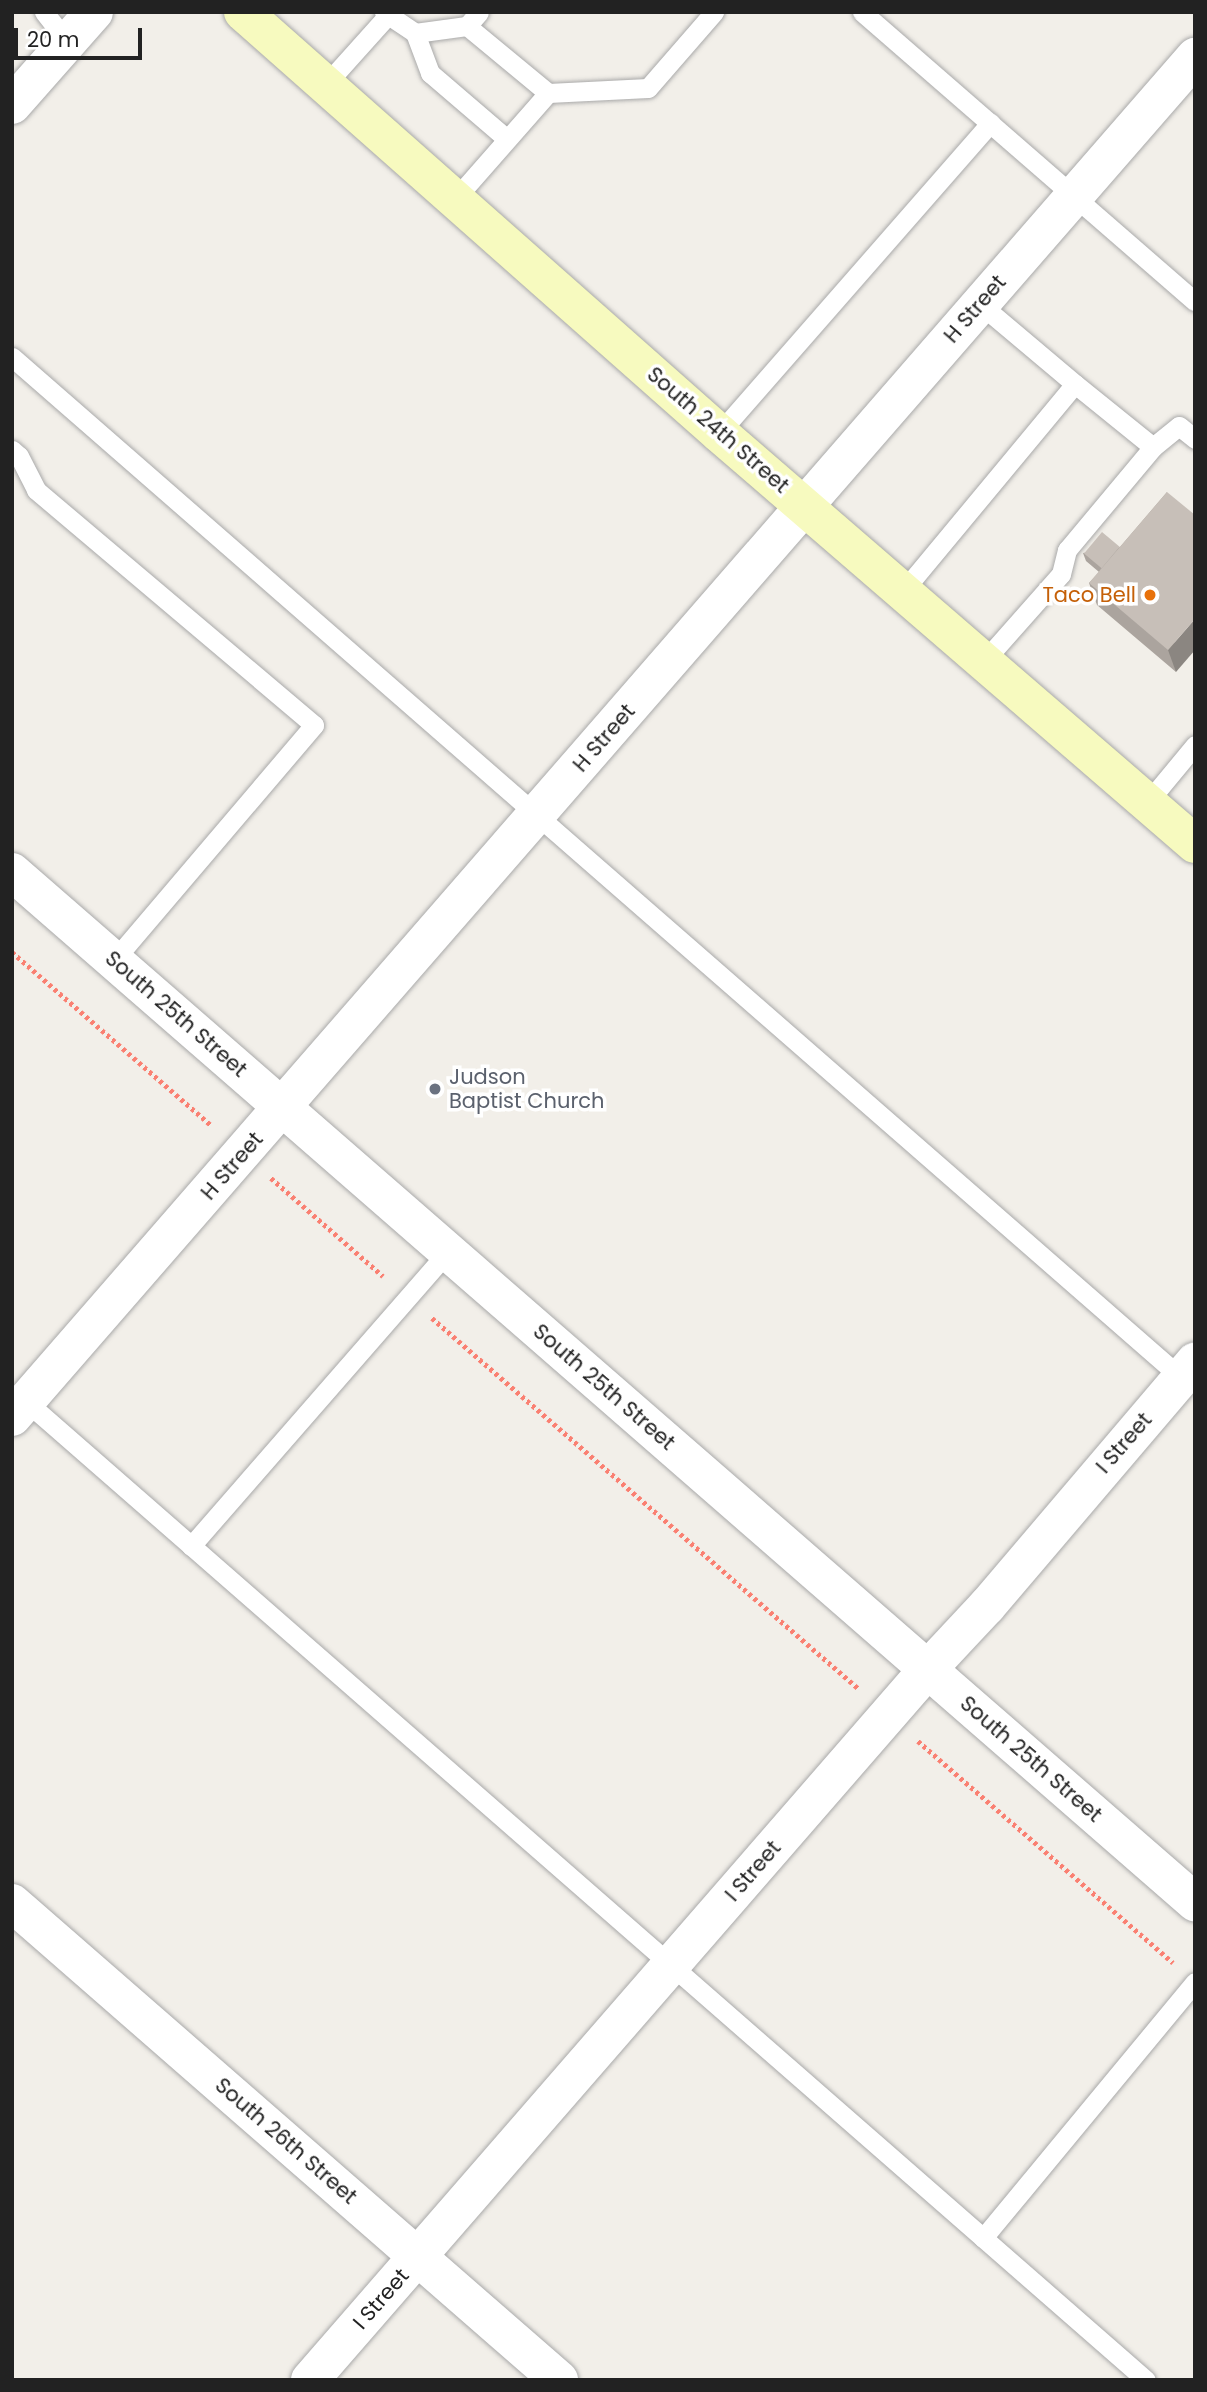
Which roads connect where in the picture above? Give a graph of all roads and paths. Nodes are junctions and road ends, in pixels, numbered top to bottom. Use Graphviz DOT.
graph roads {
  1 [pos="94,12"];
  2 [pos="243,12"];
  3 [pos="714,12"];
  4 [pos="862,12"];
  5 [pos="386,14"];
  6 [pos="473,19"];
  7 [pos="56,27"];
  8 [pos="415,33"];
  9 [pos="1195,57"];
  10 [pos="327,83"];
  11 [pos="548,93"];
  12 [pos="12,105"];
  13 [pos="990,123"];
  14 [pos="507,139"];
  15 [pos="1074,196"];
  16 [pos="455,198"];
  17 [pos="1195,301"];
  18 [pos="980,304"];
  19 [pos="12,357"];
  20 [pos="1075,383"];
  21 [pos="719,433"];
  22 [pos="1195,439"];
  23 [pos="1153,447"];
  24 [pos="12,450"];
  25 [pos="806,506"];
  26 [pos="903,590"];
  27 [pos="984,661"];
  28 [pos="1195,745"];
  29 [pos="1147,803"];
  30 [pos="538,815"];
  31 [pos="1195,844"];
  32 [pos="12,872"];
  33 [pos="12,952"];
  34 [pos="114,960"];
  35 [pos="284,1107"];
  36 [pos="243,1153"];
  37 [pos="448,1251"];
  38 [pos="408,1297"];
  39 [pos="1190,1376"];
  40 [pos="17,1403"];
  41 [pos="191,1546"];
  42 [pos="928,1669"];
  43 [pos="888,1715"];
  44 [pos="1195,1902"];
  45 [pos="12,1903"];
  46 [pos="670,1967"];
  47 [pos="1195,1982"];
  48 [pos="983,2238"];
  49 [pos="418,2256"];
  50 [pos="310,2380"];
  51 [pos="559,2380"];
  52 [pos="1146,2380"];
  1 -- 7 [label="street"];
  2 -- 10 [label="main road, South 24th Street"];
  3 -- 11 [label="lane"];
  4 -- 13 [label="lane"];
  5 -- 8 [label="lane"];
  5 -- 10 [label="lane"];
  6 -- 8 [label="lane"];
  6 -- 11 [label="lane"];
  7 -- 12 [label="street"];
  8 -- 14 [label="lane"];
  9 -- 15 [label="street, H Street"];
  10 -- 16 [label="main road, South 24th Street"];
  11 -- 14 [label="lane"];
  13 -- 15 [label="lane"];
  13 -- 21 [label="lane"];
  14 -- 16 [label="lane"];
  15 -- 17 [label="lane"];
  15 -- 18 [label="street, H Street"];
  16 -- 21 [label="main road, South 24th Street"];
  18 -- 20 [label="lane"];
  18 -- 25 [label="street, H Street"];
  19 -- 30 [label="lane"];
  20 -- 23 [label="lane"];
  20 -- 26 [label="lane"];
  21 -- 25 [label="main road, South 24th Street"];
  22 -- 23 [label="lane"];
  23 -- 27 [label="lane"];
  24 -- 34 [label="lane"];
  25 -- 26 [label="main road, South 24th Street"];
  25 -- 30 [label="street, H Street"];
  26 -- 27 [label="main road, South 24th Street"];
  27 -- 29 [label="main road, South 24th Street"];
  28 -- 29 [label="lane"];
  29 -- 31 [label="main road, South 24th Street"];
  30 -- 35 [label="street, H Street"];
  30 -- 39 [label="lane"];
  32 -- 34 [label="street, South 25th Street"];
  33 -- 36 [label="path"];
  34 -- 35 [label="street, South 25th Street"];
  35 -- 36 [label="street, H Street"];
  35 -- 37 [label="street, South 25th Street"];
  36 -- 38 [label="path"];
  36 -- 40 [label="street, H Street"];
  37 -- 38 [label="lane"];
  37 -- 42 [label="street, South 25th Street"];
  38 -- 41 [label="lane"];
  38 -- 43 [label="path"];
  39 -- 42 [label="street, I Street"];
  40 -- 41 [label="lane"];
  41 -- 46 [label="lane"];
  42 -- 43 [label="street, I Street"];
  42 -- 44 [label="street, South 25th Street"];
  43 -- 46 [label="street, I Street"];
  43 -- 47 [label="path"];
  45 -- 49 [label="street, South 26th Street"];
  46 -- 48 [label="lane"];
  46 -- 49 [label="street, I Street"];
  47 -- 48 [label="lane"];
  48 -- 52 [label="lane"];
  49 -- 50 [label="street, I Street"];
  49 -- 51 [label="street, South 26th Street"];
}
